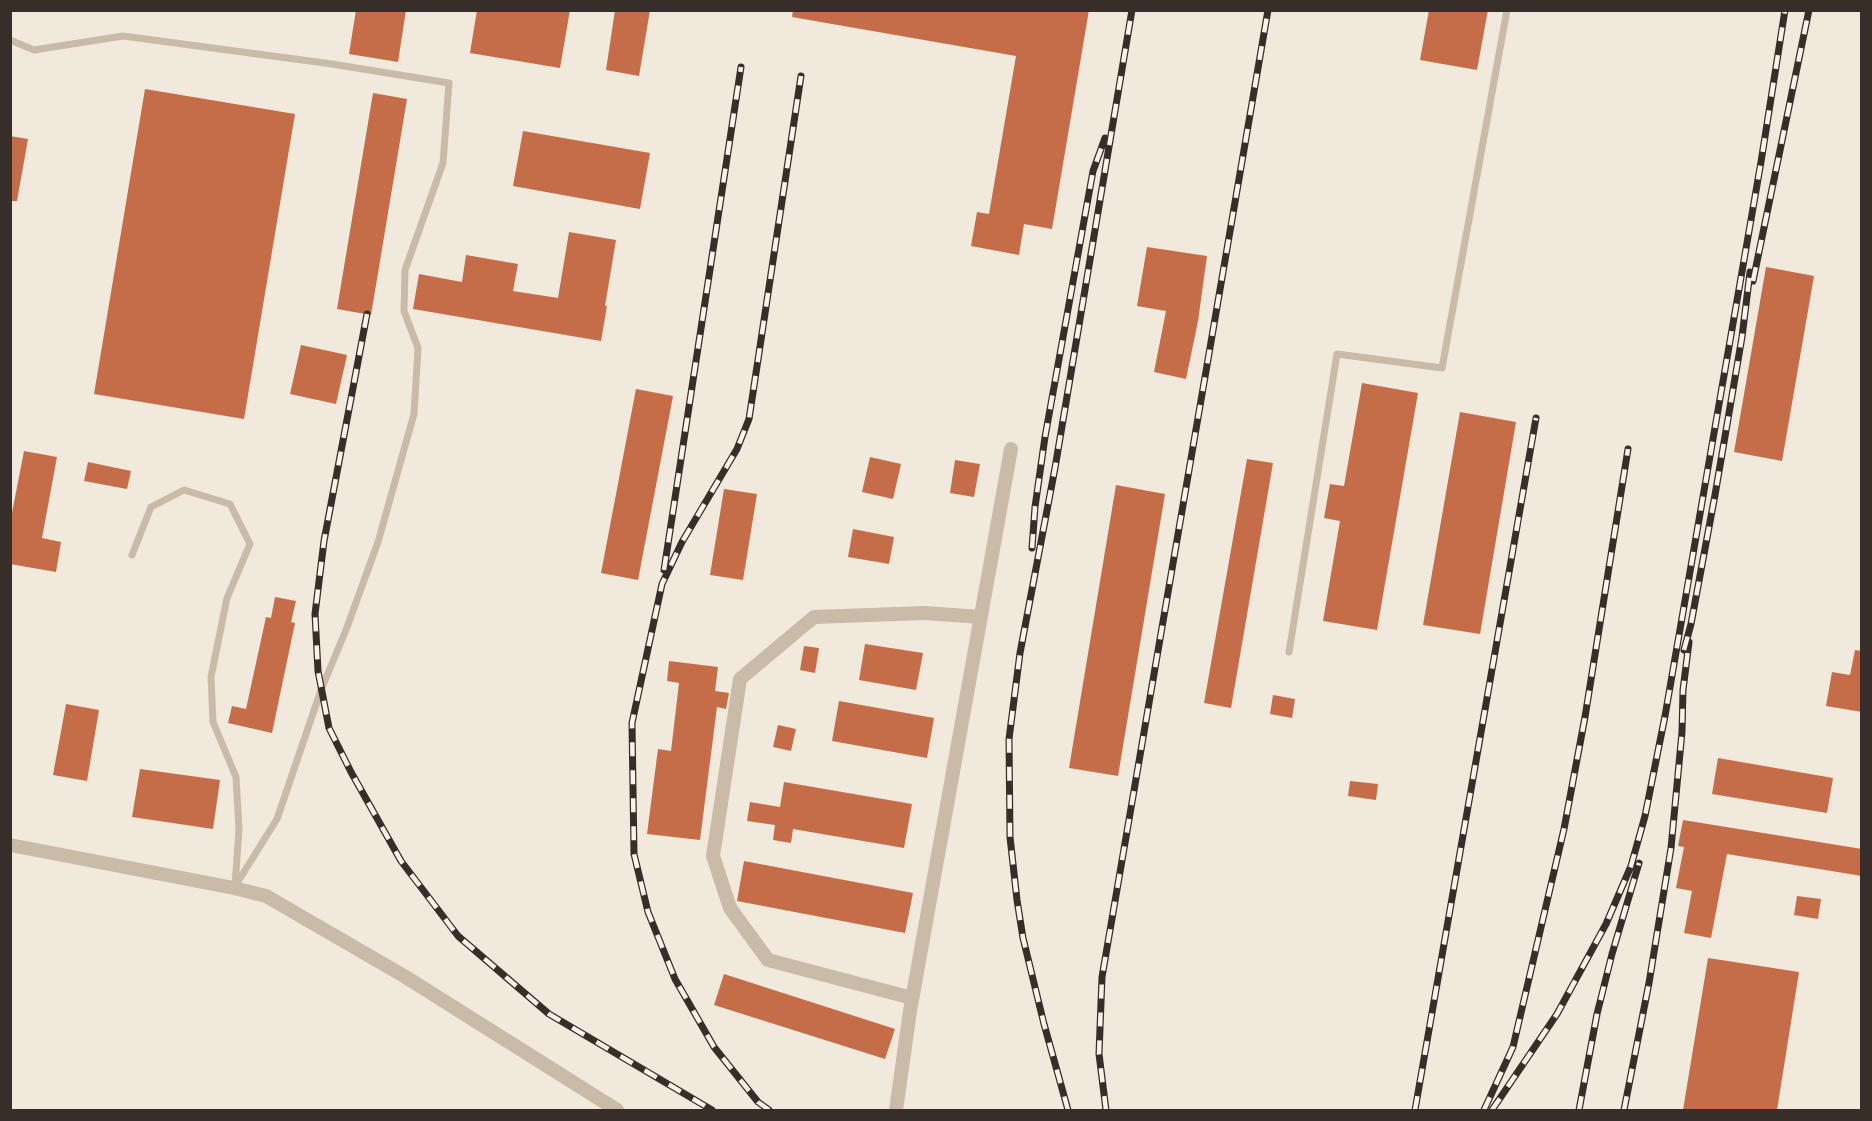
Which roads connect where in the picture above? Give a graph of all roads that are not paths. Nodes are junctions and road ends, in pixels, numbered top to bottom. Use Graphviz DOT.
graph roads {
  1 [pos="1507,10"];
  2 [pos="10,39"];
  3 [pos="1011,449"];
  4 [pos="132,555"];
  5 [pos="981,617"];
  6 [pos="1289,652"];
  7 [pos="10,844"];
  8 [pos="234,888"];
  9 [pos="912,998"];
  10 [pos="617,1110"];
  11 [pos="896,1110"];
  1 -- 6 [label="lane"];
  2 -- 8 [label="lane"];
  3 -- 5 [label="street"];
  4 -- 8 [label="lane"];
  5 -- 9 [label="street"];
  5 -- 9 [label="street"];
  7 -- 8 [label="street"];
  8 -- 10 [label="street"];
  9 -- 11 [label="street"];
}
